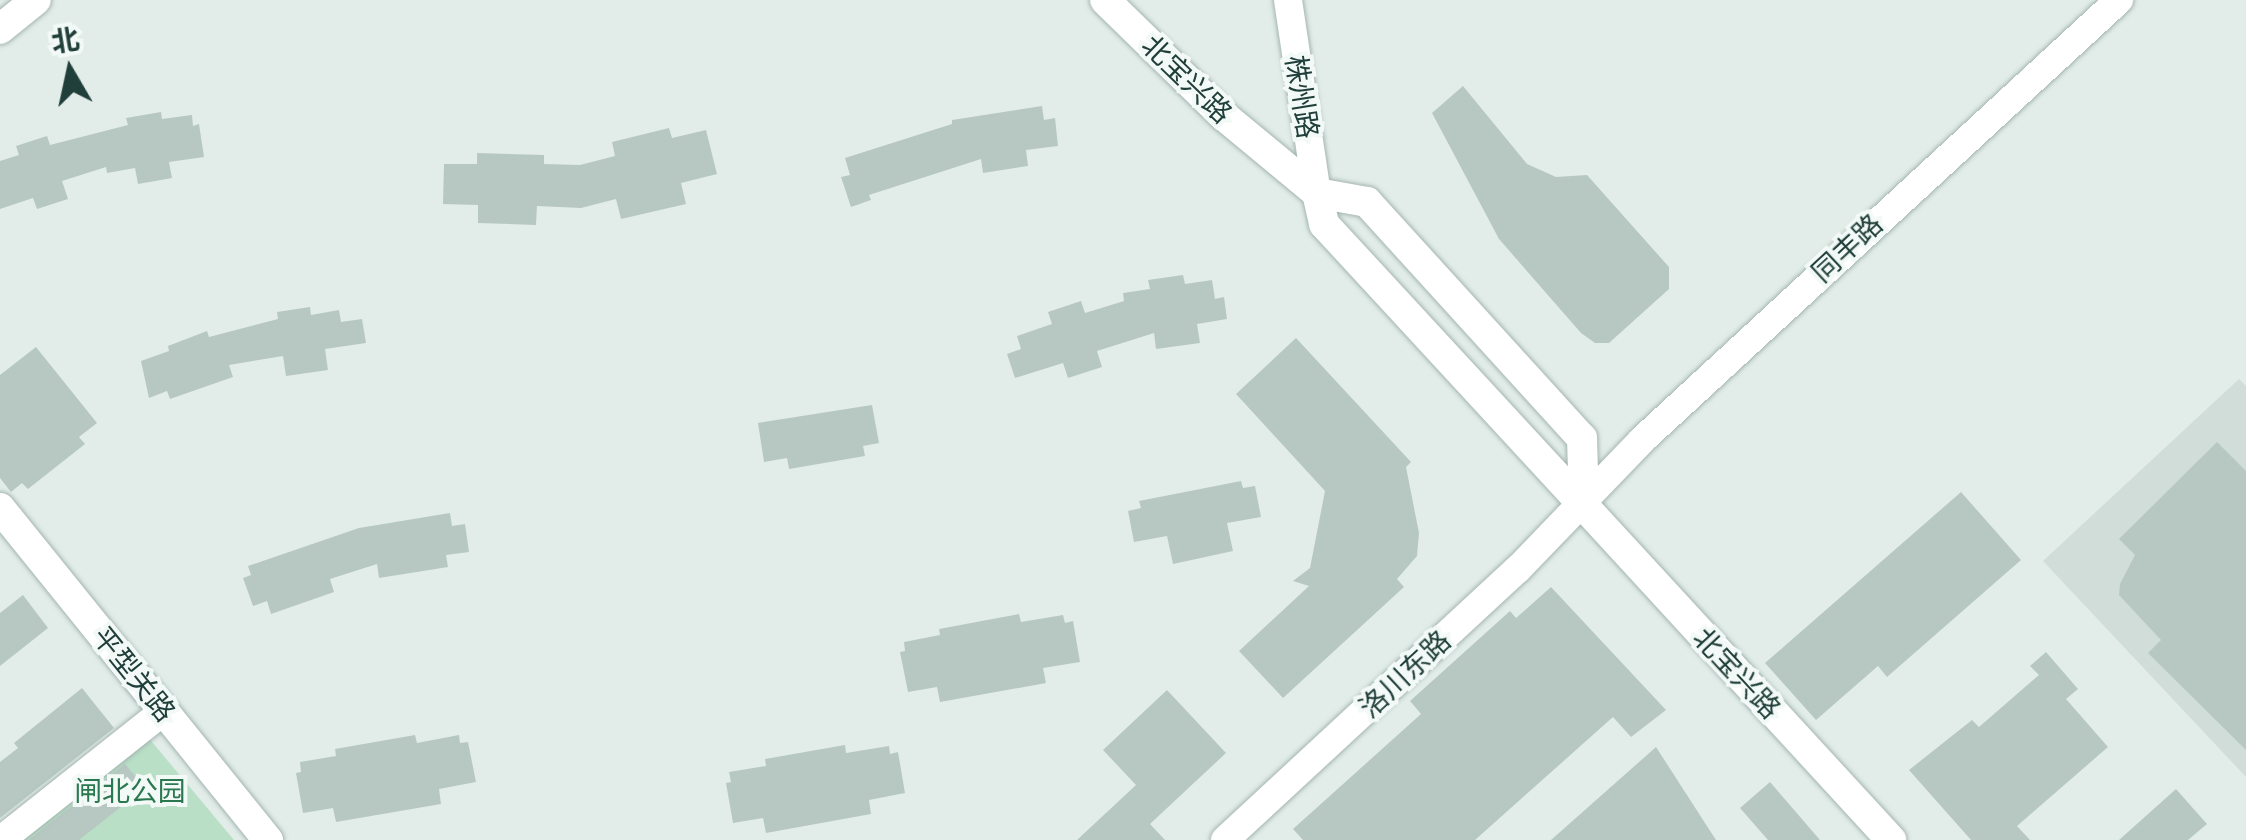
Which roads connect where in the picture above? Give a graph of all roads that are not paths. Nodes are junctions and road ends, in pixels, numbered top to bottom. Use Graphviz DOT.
graph roads {
  1 [pos="36,0"];
  2 [pos="1105,0"];
  3 [pos="1288,0"];
  4 [pos="2120,0"];
  5 [pos="0,29"];
  6 [pos="1317,193"];
  7 [pos="1584,506"];
  8 [pos="0,508"];
  9 [pos="164,710"];
  10 [pos="0,840"];
  11 [pos="268,840"];
  12 [pos="1225,840"];
  13 [pos="1890,840"];
  1 -- 5 [label="street"];
  2 -- 6 [label="street, 北宝兴路"];
  3 -- 6 [label="street, 株州路"];
  4 -- 7 [label="street, 同丰路"];
  6 -- 7 [label="street, 北宝兴路"];
  6 -- 7 [label="street, 北宝兴路"];
  7 -- 12 [label="street, 洛川东路"];
  7 -- 13 [label="street, 北宝兴路"];
  8 -- 9 [label="street, 平型关路"];
  9 -- 10 [label="street"];
  9 -- 11 [label="street, 平型关路"];
}
